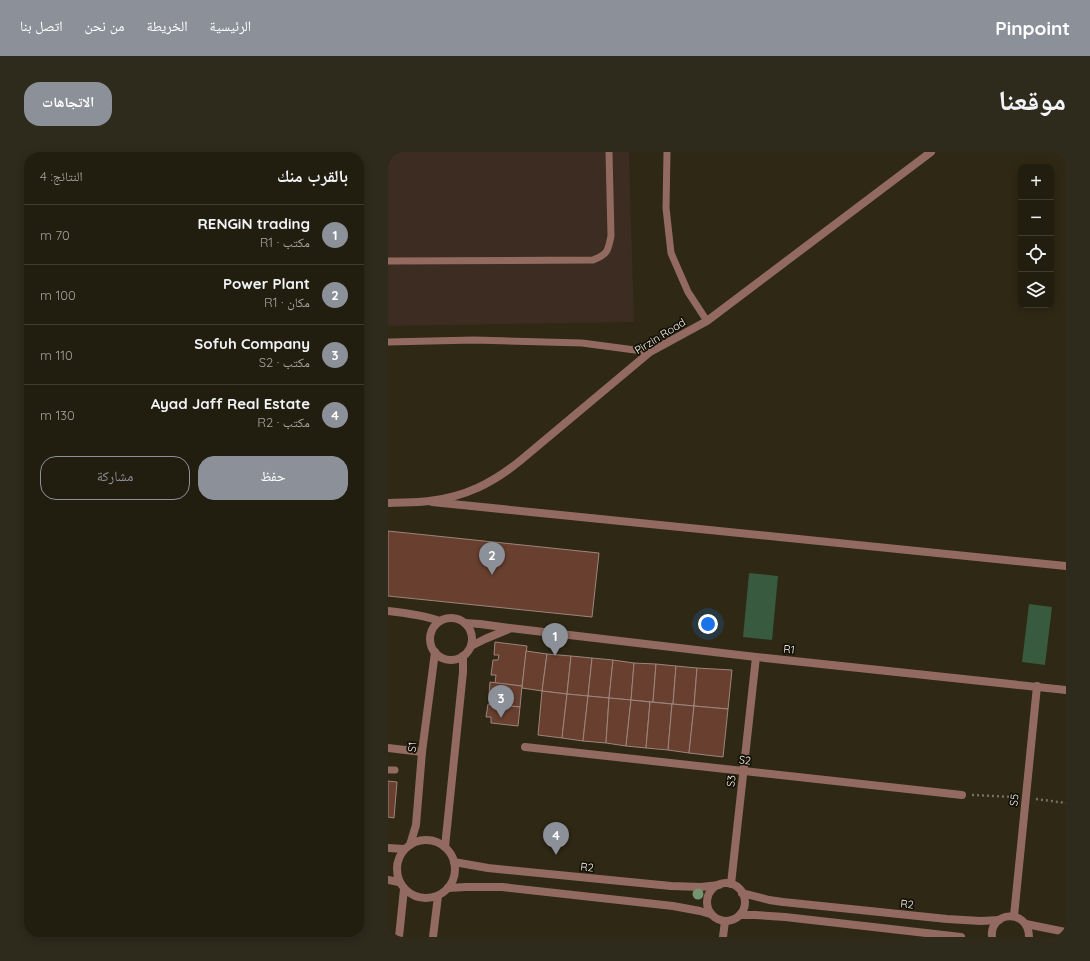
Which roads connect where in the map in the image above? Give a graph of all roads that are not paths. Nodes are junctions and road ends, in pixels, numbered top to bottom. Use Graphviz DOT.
graph roads {
  1 [pos="609,152"];
  2 [pos="668,152"];
  3 [pos="931,152"];
  4 [pos="388,261"];
  5 [pos="707,321"];
  6 [pos="388,342"];
  7 [pos="650,352"];
  8 [pos="427,501"];
  9 [pos="388,503"];
  10 [pos="1066,566"];
  11 [pos="388,611"];
  12 [pos="440,622"];
  13 [pos="465,623"];
  14 [pos="510,628"];
  15 [pos="471,646"];
  16 [pos="435,652"];
  17 [pos="463,656"];
  18 [pos="756,657"];
  19 [pos="1037,686"];
  20 [pos="1066,690"];
  21 [pos="525,747"];
  22 [pos="388,748"];
  23 [pos="422,752"];
  24 [pos="743,771"];
  25 [pos="962,795"];
  26 [pos="407,847"];
  27 [pos="445,847"];
  28 [pos="388,848"];
  29 [pos="454,862"];
  30 [pos="388,880"];
  31 [pos="399,882"];
  32 [pos="731,884"];
  33 [pos="719,885"];
  34 [pos="448,888"];
  35 [pos="404,890"];
  36 [pos="742,892"];
  37 [pos="438,896"];
  38 [pos="710,914"];
  39 [pos="740,915"];
  40 [pos="1014,916"];
  41 [pos="998,920"];
  42 [pos="724,921"];
  43 [pos="1026,924"];
  44 [pos="1066,932"];
  45 [pos="399,937"];
  46 [pos="433,937"];
  47 [pos="723,937"];
  48 [pos="961,937"];
  49 [pos="992,937"];
  50 [pos="1029,937"];
  1 -- 4 [label="lane"];
  2 -- 5 [label="lane"];
  3 -- 5 [label="street, Pirzin Road"];
  5 -- 7 [label="street, Pirzin Road"];
  6 -- 7 [label="lane"];
  7 -- 8 [label="street, Pirzin Road"];
  8 -- 9 [label="street, Pirzin Road"];
  8 -- 10 [label="street"];
  11 -- 12 [label="street"];
  12 -- 13 [label="street"];
  12 -- 16 [label="street"];
  13 -- 14 [label="street, R1"];
  13 -- 15 [label="street"];
  14 -- 15 [label="street"];
  14 -- 18 [label="street, R1"];
  15 -- 17 [label="street"];
  16 -- 17 [label="street"];
  16 -- 23 [label="street, S1"];
  17 -- 27 [label="street"];
  18 -- 19 [label="street, R1"];
  18 -- 24 [label="street, S3"];
  19 -- 20 [label="street, R1"];
  19 -- 40 [label="street, S5"];
  21 -- 24 [label="street, S2"];
  22 -- 23 [label="street"];
  23 -- 26 [label="street, S1"];
  24 -- 25 [label="street, S2"];
  24 -- 32 [label="street, S3"];
  26 -- 27 [label="street"];
  26 -- 28 [label="street"];
  26 -- 31 [label="street"];
  27 -- 29 [label="street"];
  29 -- 33 [label="street, R2"];
  29 -- 34 [label="street"];
  30 -- 31 [label="street"];
  31 -- 35 [label="street"];
  32 -- 33 [label="street"];
  32 -- 36 [label="street"];
  33 -- 38 [label="street"];
  34 -- 37 [label="street"];
  34 -- 38 [label="street"];
  35 -- 37 [label="street"];
  35 -- 45 [label="street"];
  36 -- 39 [label="street"];
  36 -- 41 [label="street, R2"];
  37 -- 46 [label="street"];
  38 -- 42 [label="street"];
  39 -- 42 [label="street"];
  39 -- 48 [label="street"];
  40 -- 41 [label="street, R2"];
  40 -- 43 [label="street"];
  41 -- 49 [label="street"];
  42 -- 47 [label="street"];
  43 -- 44 [label="street"];
  43 -- 50 [label="street"];
}
